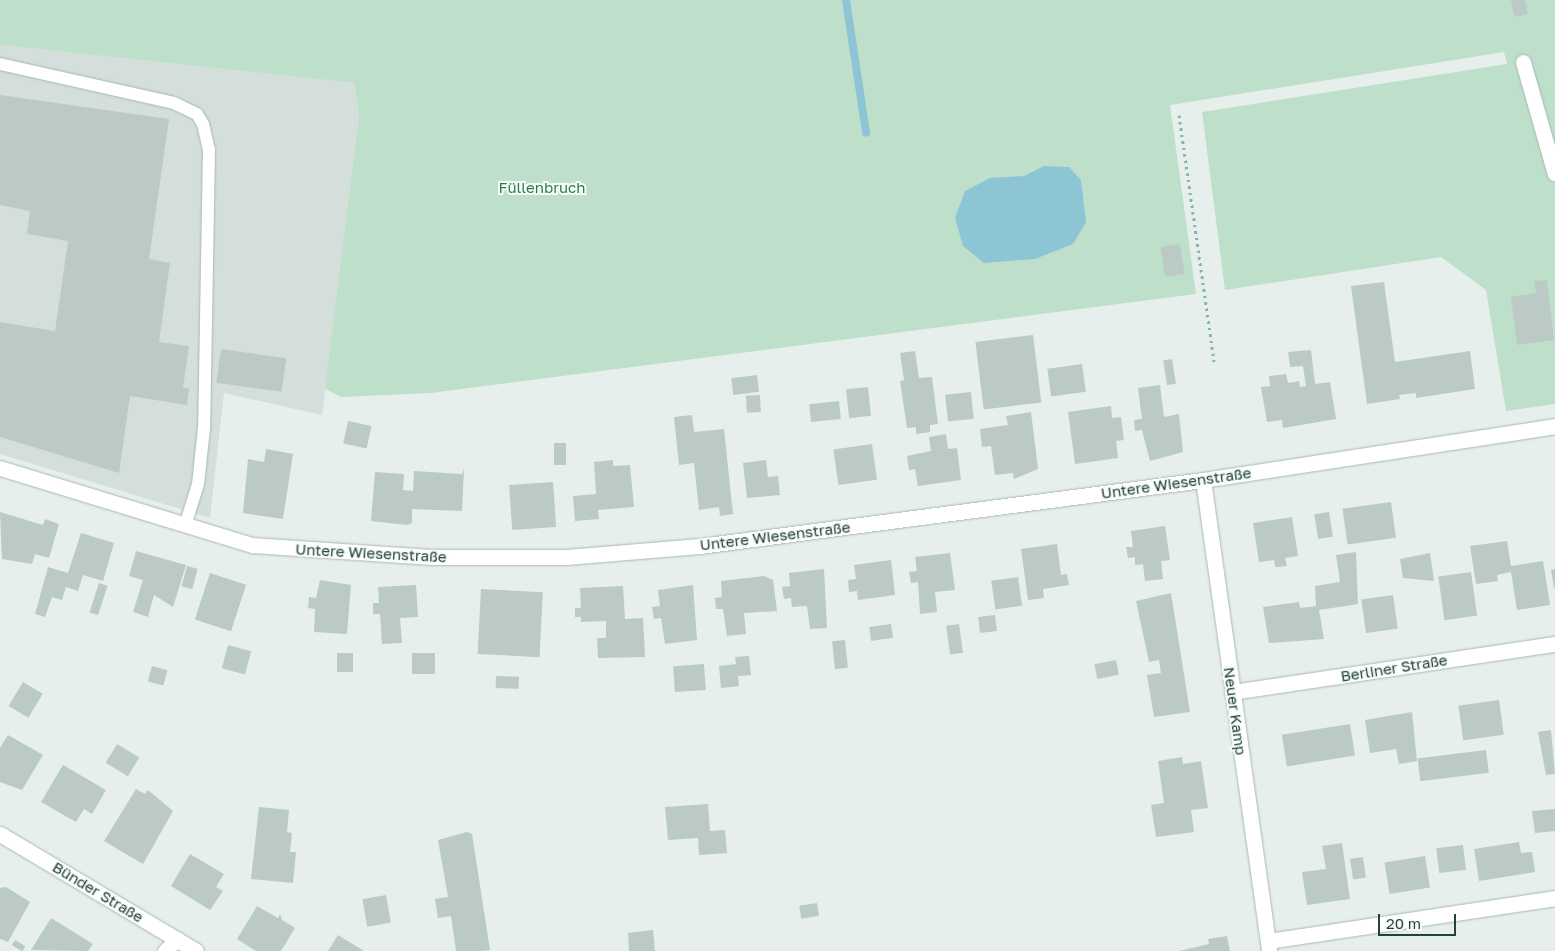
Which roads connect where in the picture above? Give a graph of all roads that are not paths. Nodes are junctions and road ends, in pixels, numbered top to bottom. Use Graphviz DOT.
graph roads {
  1 [pos="1523,62"];
  2 [pos="0,64"];
  3 [pos="1555,174"];
  4 [pos="1555,426"];
  5 [pos="0,468"];
  6 [pos="1203,480"];
  7 [pos="185,526"];
  8 [pos="1555,644"];
  9 [pos="1232,692"];
  10 [pos="0,834"];
  11 [pos="1555,898"];
  12 [pos="176,939"];
  13 [pos="1269,946"];
  14 [pos="166,951"];
  15 [pos="196,951"];
  1 -- 3 [label="street"];
  2 -- 7 [label="lane"];
  4 -- 6 [label="street, Untere Wiesenstraße"];
  5 -- 7 [label="street, Untere Wiesenstraße"];
  6 -- 7 [label="street, Untere Wiesenstraße"];
  6 -- 9 [label="street, Neuer Kamp"];
  8 -- 9 [label="street, Berliner Straße"];
  9 -- 13 [label="street, Neuer Kamp"];
  10 -- 12 [label="street, Bünder Straße"];
  11 -- 13 [label="street, Neuer Kamp"];
  12 -- 14 [label="street"];
  12 -- 15 [label="street, Bünder Straße"];
}
